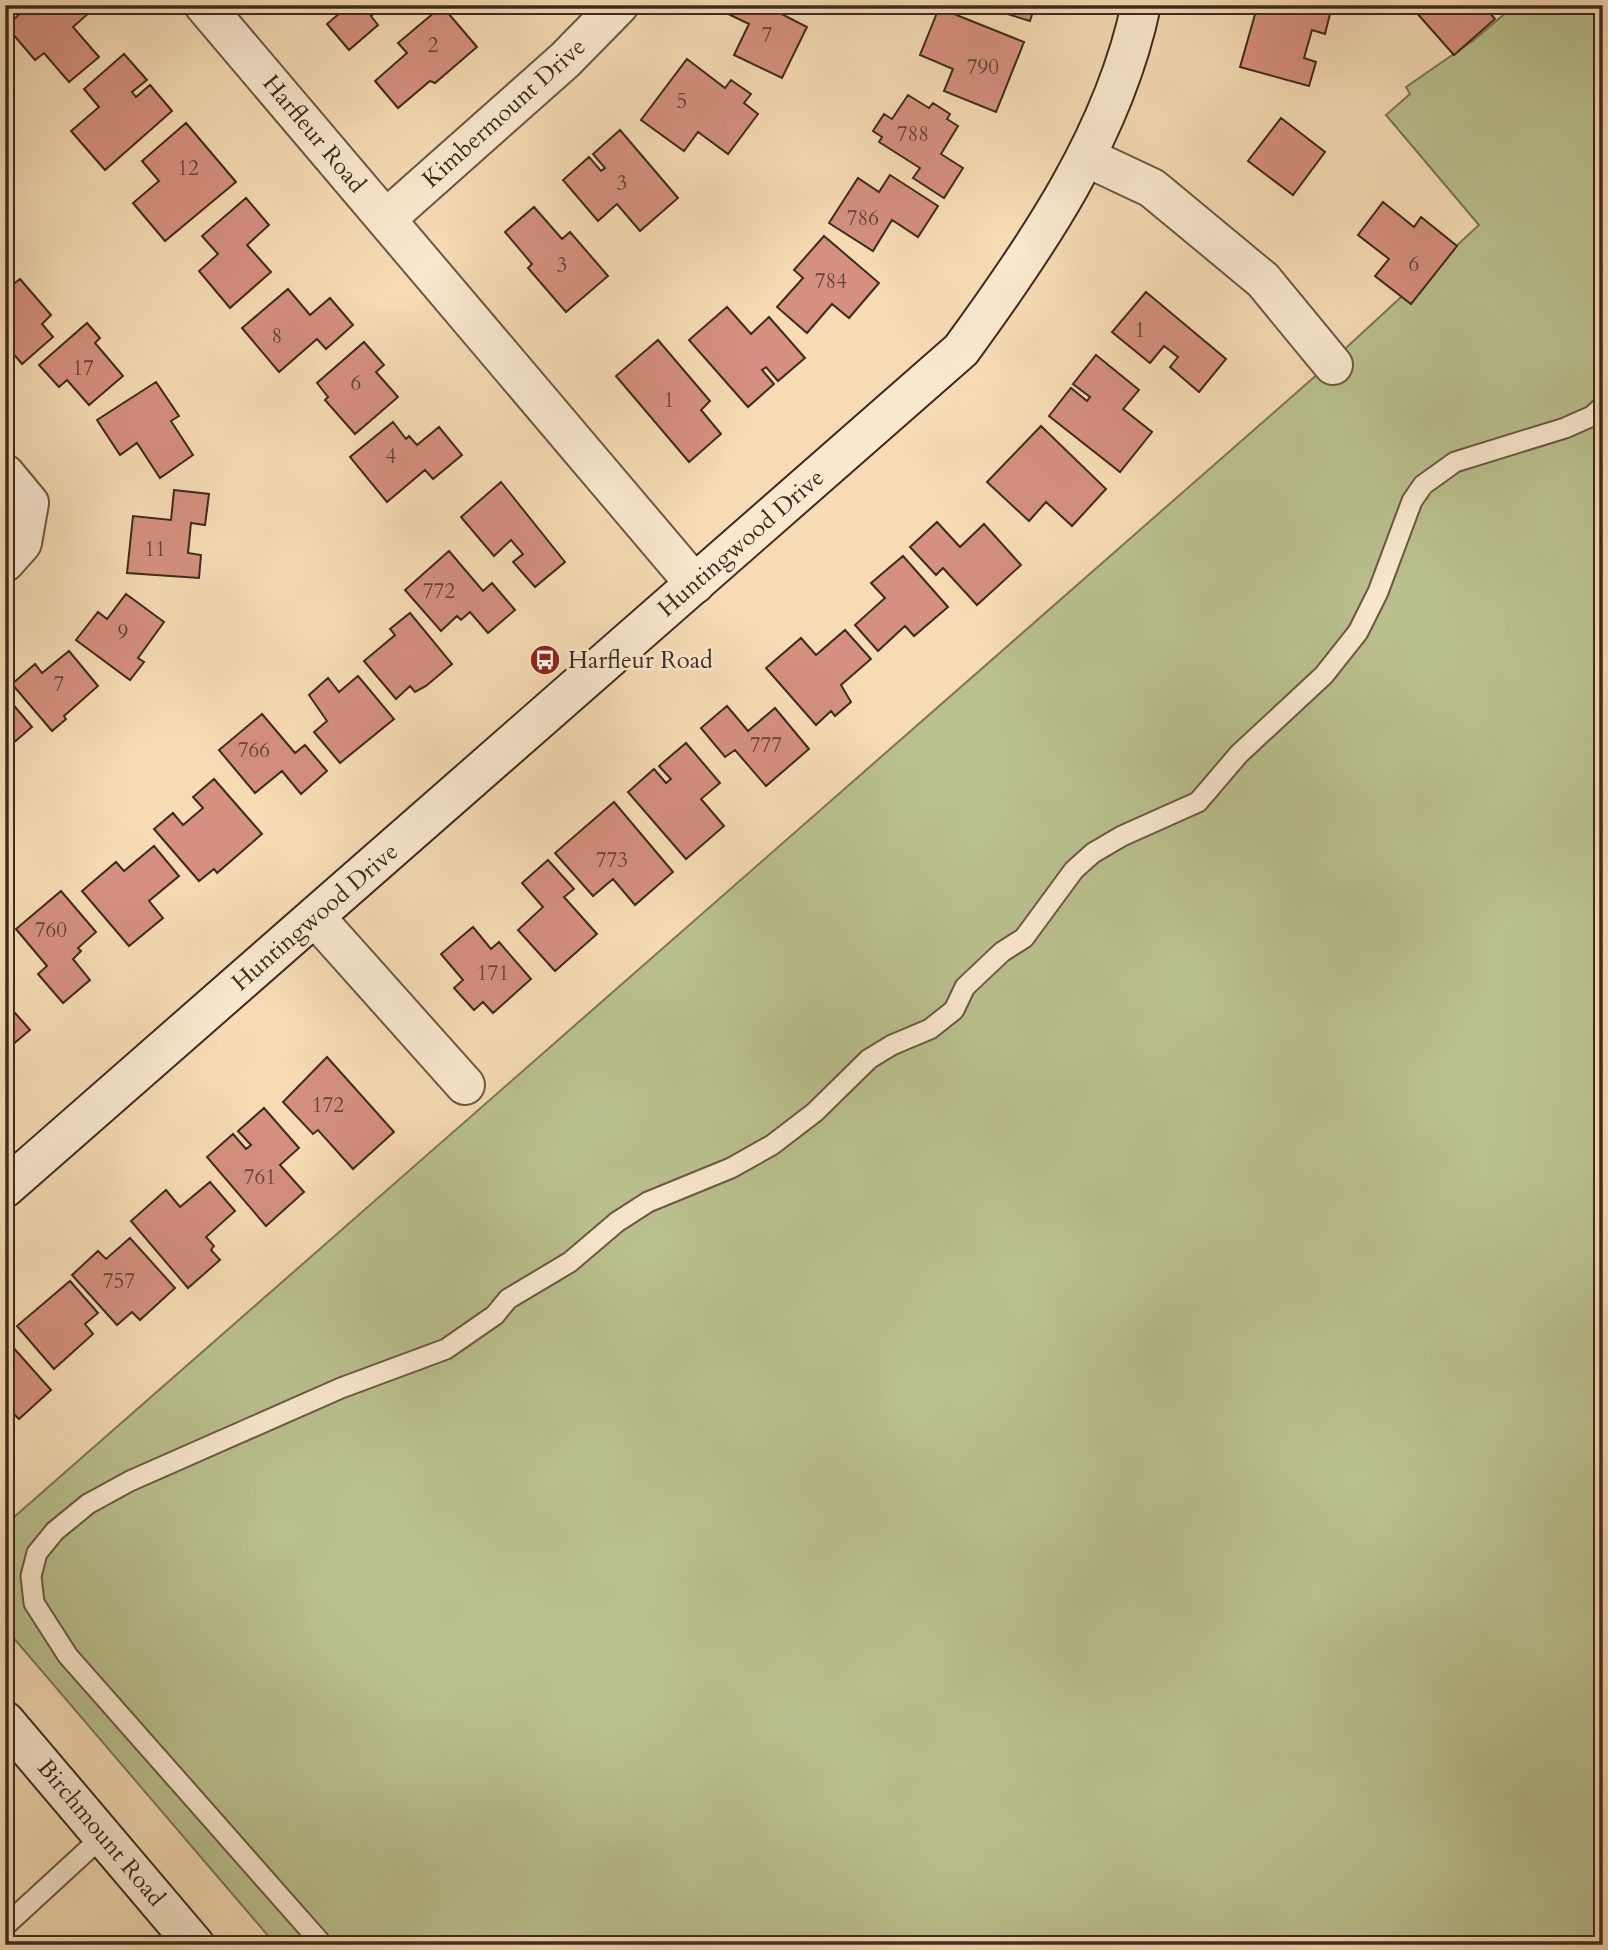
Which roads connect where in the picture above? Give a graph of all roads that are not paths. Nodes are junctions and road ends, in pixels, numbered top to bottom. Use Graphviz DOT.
graph roads {
  1 [pos="204,5"];
  2 [pos="619,5"];
  3 [pos="1141,5"];
  4 [pos="1086,157"];
  5 [pos="386,219"];
  6 [pos="1333,365"];
  7 [pos="1603,406"];
  8 [pos="5,474"];
  9 [pos="5,562"];
  10 [pos="695,584"];
  11 [pos="315,917"];
  12 [pos="465,1085"];
  13 [pos="9,1179"];
  14 [pos="5,1721"];
  15 [pos="104,1835"];
  16 [pos="5,1926"];
  17 [pos="195,1945"];
  18 [pos="323,1945"];
  1 -- 5 [label="street, Harfleur Road"];
  2 -- 5 [label="street, Kimbermount Drive"];
  3 -- 4 [label="street, Huntingwood Drive"];
  4 -- 6 [label="street"];
  4 -- 10 [label="street, Huntingwood Drive"];
  5 -- 10 [label="street, Harfleur Road"];
  7 -- 18 [label="lane"];
  8 -- 9 [label="street"];
  10 -- 11 [label="street, Huntingwood Drive"];
  11 -- 12 [label="street"];
  11 -- 13 [label="street, Huntingwood Drive"];
  14 -- 15 [label="street, Birchmount Road"];
  15 -- 16 [label="lane"];
  15 -- 17 [label="street, Birchmount Road"];
}
